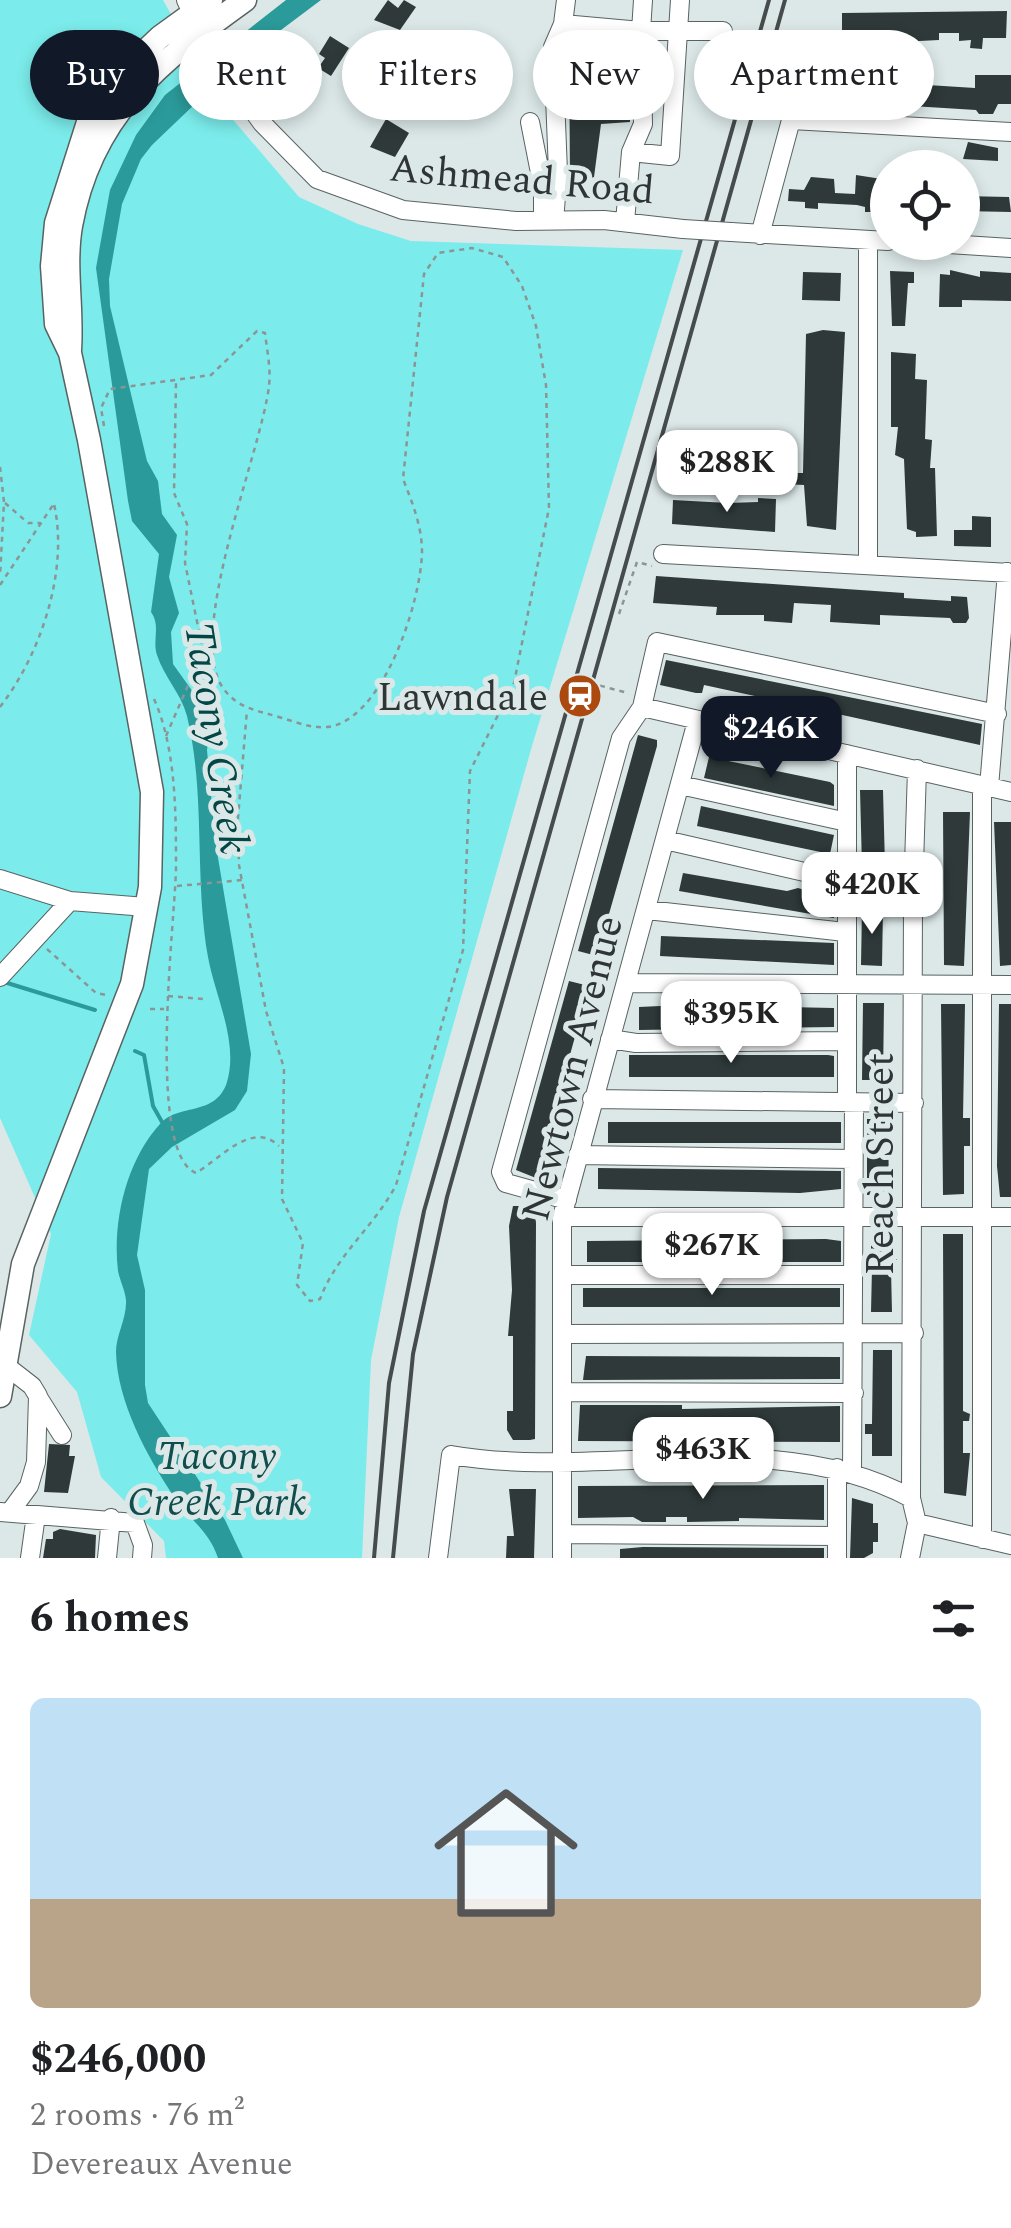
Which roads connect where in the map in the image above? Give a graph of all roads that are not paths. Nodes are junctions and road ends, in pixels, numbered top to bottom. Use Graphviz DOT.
graph roads {
  1 [pos="212,0"];
  2 [pos="245,0"];
  3 [pos="566,0"];
  4 [pos="643,0"];
  5 [pos="680,0"];
  6 [pos="197,24"];
  7 [pos="563,24"];
  8 [pos="630,30"];
  9 [pos="641,30"];
  10 [pos="674,31"];
  11 [pos="678,31"];
  12 [pos="694,31"];
  13 [pos="643,120"];
  14 [pos="530,122"];
  15 [pos="1011,132"];
  16 [pos="630,152"];
  17 [pos="549,221"];
  18 [pos="624,222"];
  19 [pos="760,235"];
  20 [pos="868,240"];
  21 [pos="980,246"];
  22 [pos="1011,248"];
  23 [pos="70,353"];
  24 [pos="663,554"];
  25 [pos="868,564"];
  26 [pos="1009,572"];
  27 [pos="643,699"];
  28 [pos="997,714"];
  29 [pos="697,721"];
  30 [pos="847,754"];
  31 [pos="918,769"];
  32 [pos="680,785"];
  33 [pos="986,786"];
  34 [pos="1011,792"];
  35 [pos="847,822"];
  36 [pos="666,840"];
  37 [pos="0,879"];
  38 [pos="846,882"];
  39 [pos="913,897"];
  40 [pos="70,901"];
  41 [pos="146,907"];
  42 [pos="647,910"];
  43 [pos="845,932"];
  44 [pos="0,977"];
  45 [pos="627,984"];
  46 [pos="844,984"];
  47 [pos="913,984"];
  48 [pos="981,984"];
  49 [pos="1011,985"];
  50 [pos="610,1038"];
  51 [pos="845,1040"];
  52 [pos="592,1099"];
  53 [pos="851,1102"];
  54 [pos="914,1102"];
  55 [pos="578,1155"];
  56 [pos="854,1159"];
  57 [pos="564,1208"];
  58 [pos="853,1216"];
  59 [pos="914,1216"];
  60 [pos="982,1216"];
  61 [pos="1011,1216"];
  62 [pos="562,1274"];
  63 [pos="853,1275"];
  64 [pos="853,1333"];
  65 [pos="914,1333"];
  66 [pos="562,1334"];
  67 [pos="5,1365"];
  68 [pos="563,1392"];
  69 [pos="854,1392"];
  70 [pos="0,1396"];
  71 [pos="38,1396"];
  72 [pos="62,1436"];
  73 [pos="564,1462"];
  74 [pos="845,1471"];
  75 [pos="912,1498"];
  76 [pos="5,1512"];
  77 [pos="36,1515"];
  78 [pos="111,1518"];
  79 [pos="918,1524"];
  80 [pos="563,1534"];
  81 [pos="837,1536"];
  82 [pos="1011,1545"];
  83 [pos="986,1546"];
  84 [pos="908,1557"];
  85 [pos="30,1558"];
  86 [pos="107,1558"];
  87 [pos="142,1558"];
  88 [pos="438,1558"];
  89 [pos="562,1558"];
  90 [pos="837,1558"];
  1 -- 6 [label="main road"];
  2 -- 6 [label="main road"];
  3 -- 7 [label="street"];
  4 -- 9 [label="street"];
  5 -- 11 [label="street"];
  6 -- 17 [label="street, Ashmead Road"];
  6 -- 23 [label="main road"];
  6 -- 23 [label="main road"];
  7 -- 8 [label="street"];
  7 -- 17 [label="street"];
  10 -- 11 [label="street"];
  11 -- 12 [label="street"];
  11 -- 16 [label="street"];
  13 -- 16 [label="street"];
  14 -- 17 [label="street"];
  15 -- 19 [label="street"];
  16 -- 18 [label="street"];
  17 -- 18 [label="street, Ashmead Road"];
  18 -- 19 [label="street, Ashmead Road, bridge"];
  19 -- 20 [label="street, Ashmead Road"];
  20 -- 25 [label="street"];
  21 -- 22 [label="street"];
  23 -- 41 [label="main road"];
  24 -- 25 [label="street"];
  25 -- 26 [label="street"];
  26 -- 28 [label="street"];
  27 -- 28 [label="street"];
  27 -- 29 [label="street"];
  27 -- 57 [label="street"];
  28 -- 33 [label="street"];
  29 -- 30 [label="street"];
  29 -- 32 [label="street, Newtown Avenue"];
  30 -- 31 [label="street"];
  30 -- 35 [label="street"];
  31 -- 33 [label="street"];
  31 -- 39 [label="street, Reach Street"];
  32 -- 35 [label="street"];
  32 -- 36 [label="street, Newtown Avenue"];
  33 -- 34 [label="street"];
  33 -- 48 [label="street"];
  35 -- 38 [label="street"];
  36 -- 38 [label="street"];
  36 -- 42 [label="street, Newtown Avenue"];
  37 -- 40 [label="street"];
  38 -- 39 [label="street"];
  38 -- 43 [label="street"];
  39 -- 47 [label="street, Reach Street"];
  40 -- 41 [label="street"];
  40 -- 44 [label="street"];
  41 -- 67 [label="main road"];
  42 -- 43 [label="street"];
  42 -- 45 [label="street, Newtown Avenue"];
  43 -- 46 [label="street"];
  45 -- 46 [label="street"];
  45 -- 50 [label="street, Newtown Avenue"];
  46 -- 47 [label="street"];
  46 -- 51 [label="street"];
  47 -- 48 [label="street"];
  47 -- 54 [label="street, Reach Street"];
  48 -- 49 [label="street"];
  48 -- 60 [label="street"];
  50 -- 51 [label="street"];
  50 -- 52 [label="street, Newtown Avenue"];
  51 -- 53 [label="street"];
  52 -- 53 [label="street"];
  52 -- 55 [label="street, Newtown Avenue"];
  53 -- 54 [label="street"];
  53 -- 56 [label="street"];
  54 -- 59 [label="street, Reach Street"];
  55 -- 56 [label="street"];
  55 -- 57 [label="street, Newtown Avenue"];
  56 -- 58 [label="street"];
  57 -- 58 [label="street"];
  57 -- 62 [label="street, Newtown Avenue"];
  58 -- 59 [label="street"];
  58 -- 63 [label="street"];
  59 -- 60 [label="street"];
  59 -- 65 [label="street, Reach Street"];
  60 -- 61 [label="street"];
  60 -- 83 [label="street"];
  62 -- 63 [label="street"];
  62 -- 66 [label="street, Newtown Avenue"];
  63 -- 64 [label="street"];
  64 -- 65 [label="street"];
  64 -- 66 [label="street"];
  64 -- 69 [label="street"];
  65 -- 75 [label="street, Reach Street"];
  66 -- 68 [label="street, Newtown Avenue"];
  67 -- 70 [label="main road"];
  67 -- 71 [label="street"];
  68 -- 69 [label="street"];
  68 -- 73 [label="street, Newtown Avenue"];
  69 -- 74 [label="street"];
  71 -- 72 [label="street"];
  71 -- 76 [label="street"];
  73 -- 74 [label="street"];
  73 -- 80 [label="street, Newtown Avenue"];
  73 -- 88 [label="street"];
  74 -- 75 [label="street"];
  74 -- 81 [label="street"];
  75 -- 79 [label="street, Reach Street"];
  76 -- 77 [label="street"];
  77 -- 78 [label="street"];
  77 -- 85 [label="street"];
  78 -- 86 [label="street"];
  78 -- 87 [label="street"];
  79 -- 83 [label="street"];
  79 -- 84 [label="street, Reach Street"];
  80 -- 81 [label="street"];
  80 -- 89 [label="street, Newtown Avenue"];
  81 -- 90 [label="street"];
  82 -- 83 [label="street"];
}
